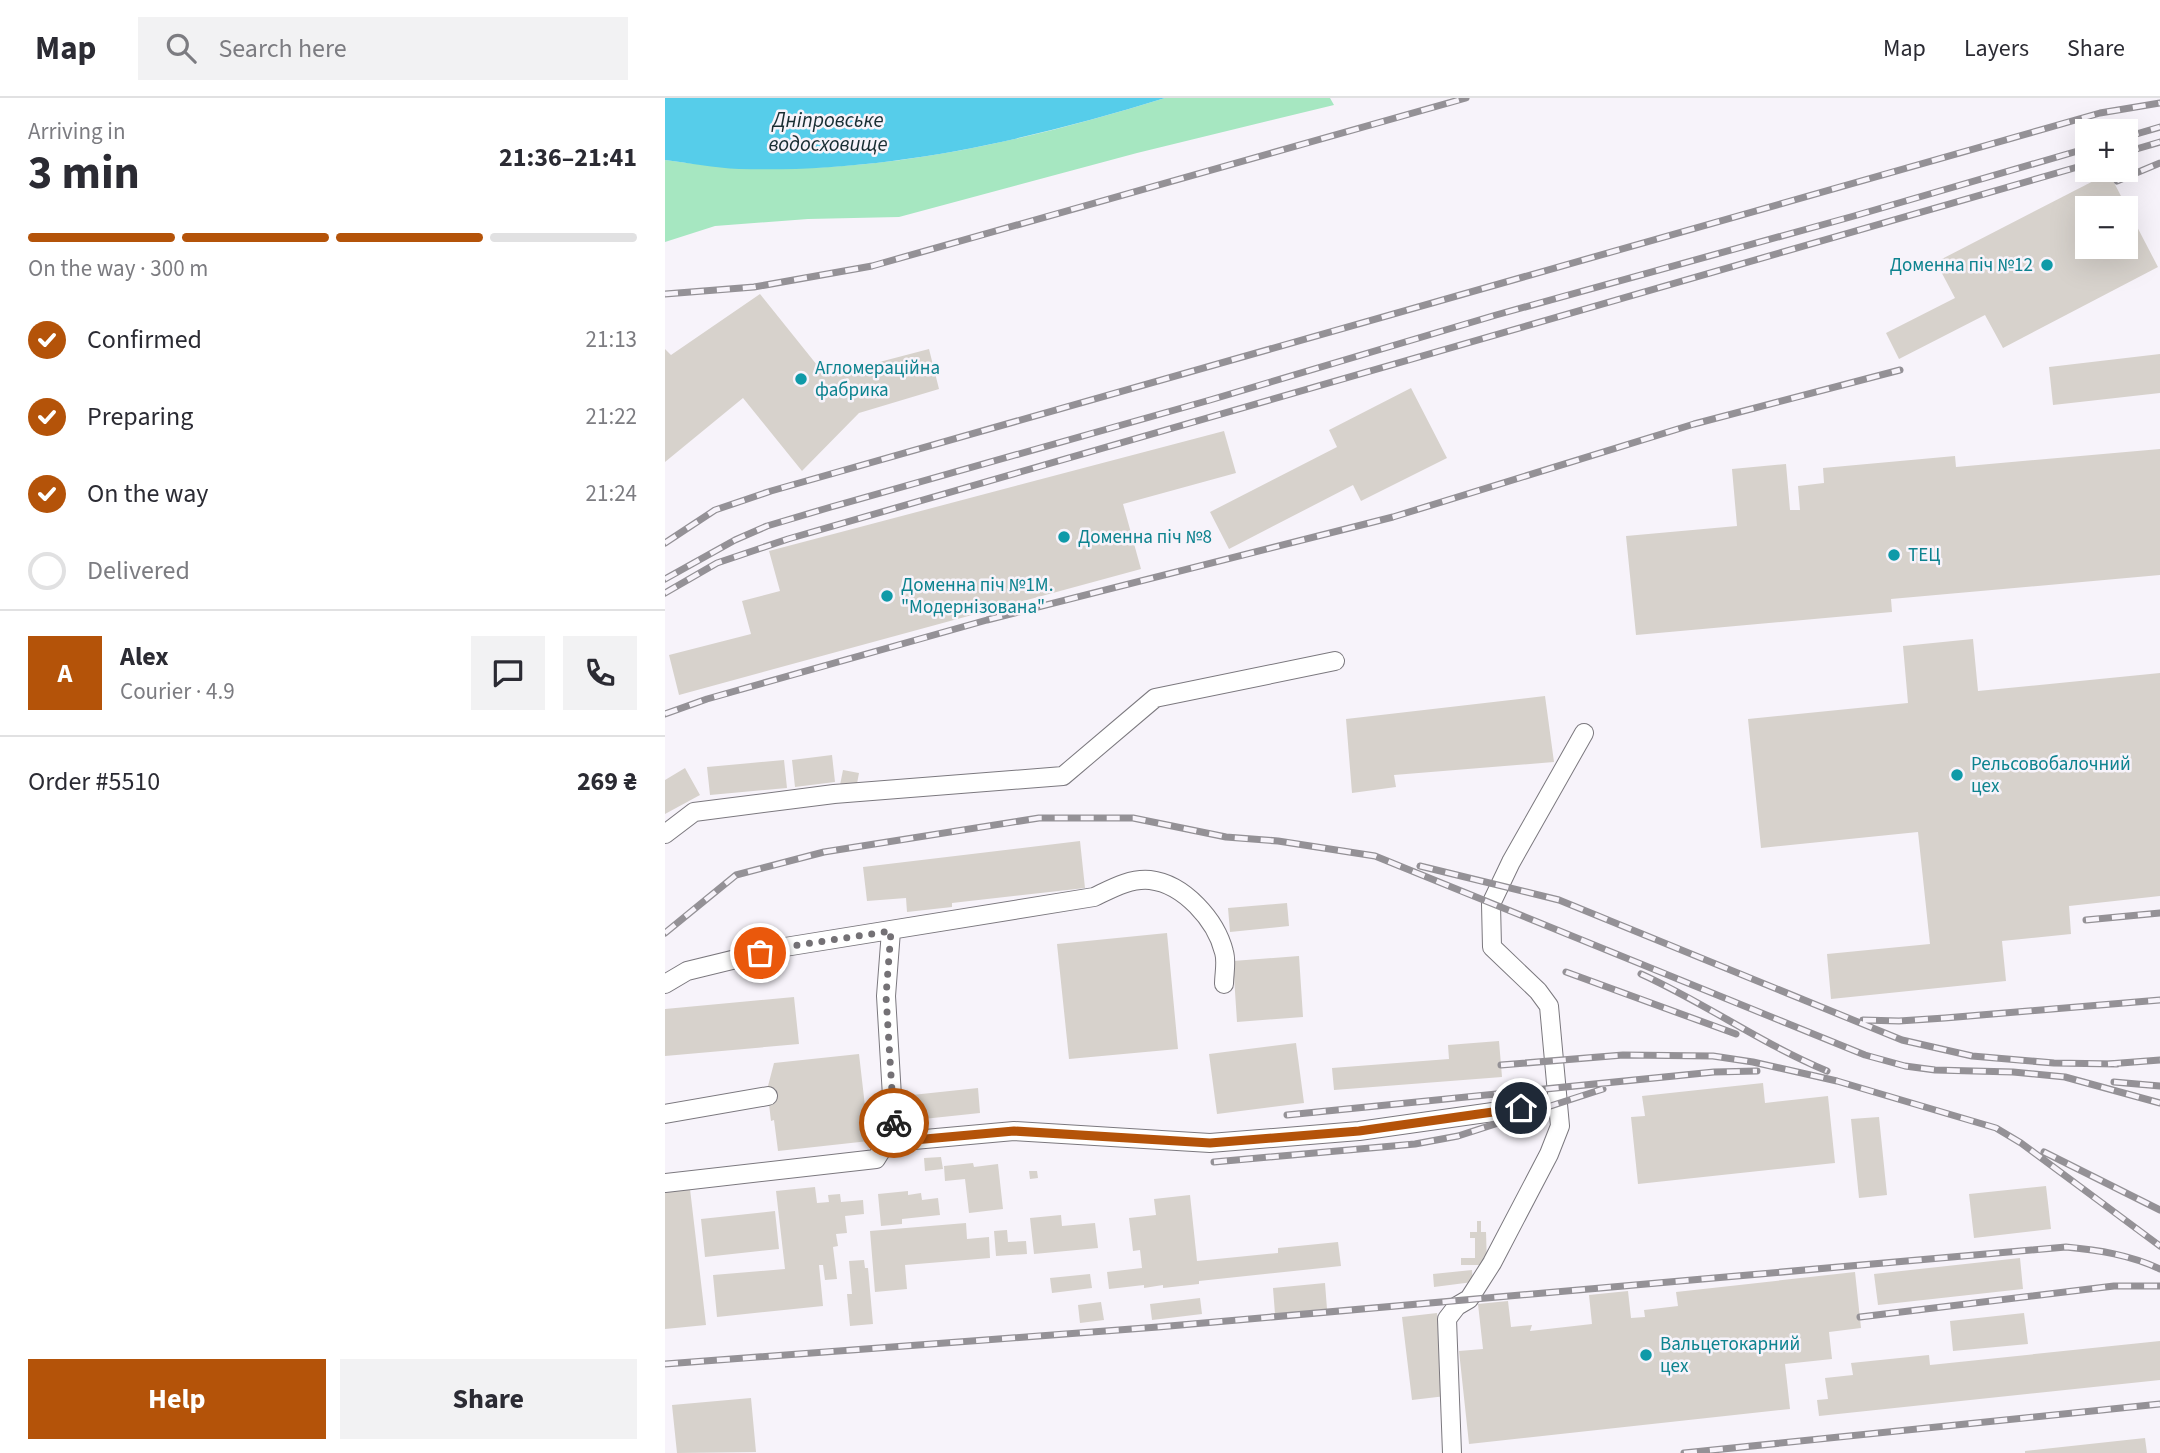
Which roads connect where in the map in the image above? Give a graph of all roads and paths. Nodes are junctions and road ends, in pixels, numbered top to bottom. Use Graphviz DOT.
graph roads {
  1 [pos="1335,662"];
  2 [pos="1584,733"];
  3 [pos="665,834"];
  4 [pos="891,931"];
  5 [pos="665,984"];
  6 [pos="1224,984"];
  7 [pos="768,1096"];
  8 [pos="1521,1108"];
  9 [pos="665,1114"];
  10 [pos="894,1130"];
  11 [pos="665,1183"];
  12 [pos="1452,1453"];
  1 -- 3 [label="lane"];
  2 -- 12 [label="lane"];
  4 -- 5 [label="lane"];
  4 -- 6 [label="lane"];
  4 -- 10 [label="lane"];
  7 -- 9 [label="lane"];
  8 -- 10 [label="lane"];
  10 -- 11 [label="lane"];
}
